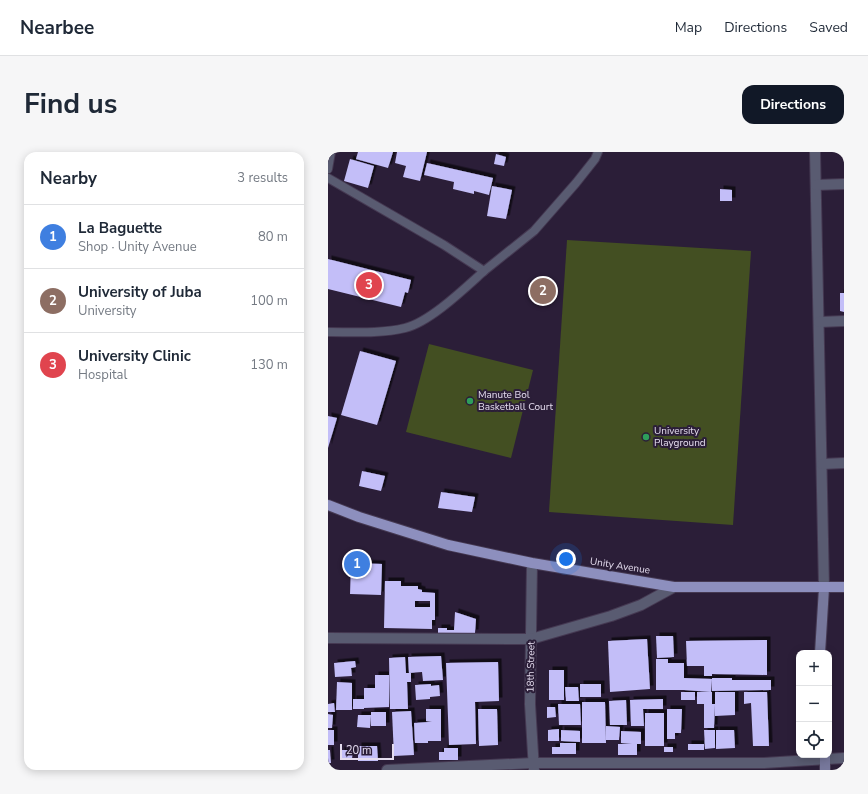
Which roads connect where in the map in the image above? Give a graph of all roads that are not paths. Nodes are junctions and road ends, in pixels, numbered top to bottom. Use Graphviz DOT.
graph roads {
  1 [pos="332,152"];
  2 [pos="598,152"];
  3 [pos="815,152"];
  4 [pos="328,169"];
  5 [pos="328,178"];
  6 [pos="844,184"];
  7 [pos="816,185"];
  8 [pos="484,271"];
  9 [pos="844,321"];
  10 [pos="819,322"];
  11 [pos="328,332"];
  12 [pos="844,463"];
  13 [pos="822,464"];
  14 [pos="328,505"];
  15 [pos="532,563"];
  16 [pos="674,587"];
  17 [pos="844,587"];
  18 [pos="824,588"];
  19 [pos="328,638"];
  20 [pos="531,639"];
  21 [pos="820,650"];
  22 [pos="844,758"];
  23 [pos="825,762"];
  24 [pos="533,766"];
  25 [pos="387,770"];
  1 -- 4 [label="lane"];
  2 -- 8 [label="lane"];
  3 -- 7 [label="street"];
  5 -- 8 [label="lane"];
  6 -- 7 [label="street"];
  7 -- 10 [label="street"];
  8 -- 11 [label="lane"];
  9 -- 10 [label="street"];
  10 -- 13 [label="street"];
  12 -- 13 [label="street"];
  13 -- 18 [label="street"];
  14 -- 15 [label="main road, Unity Avenue"];
  15 -- 16 [label="main road, Unity Avenue"];
  15 -- 20 [label="street, 18th Street"];
  16 -- 18 [label="main road, Unity Avenue"];
  16 -- 20 [label="street"];
  17 -- 18 [label="main road, Unity Avenue"];
  18 -- 21 [label="main road"];
  19 -- 20 [label="street"];
  20 -- 24 [label="street, 18th Street"];
  22 -- 23 [label="street"];
  23 -- 24 [label="street"];
  24 -- 25 [label="street"];
}
